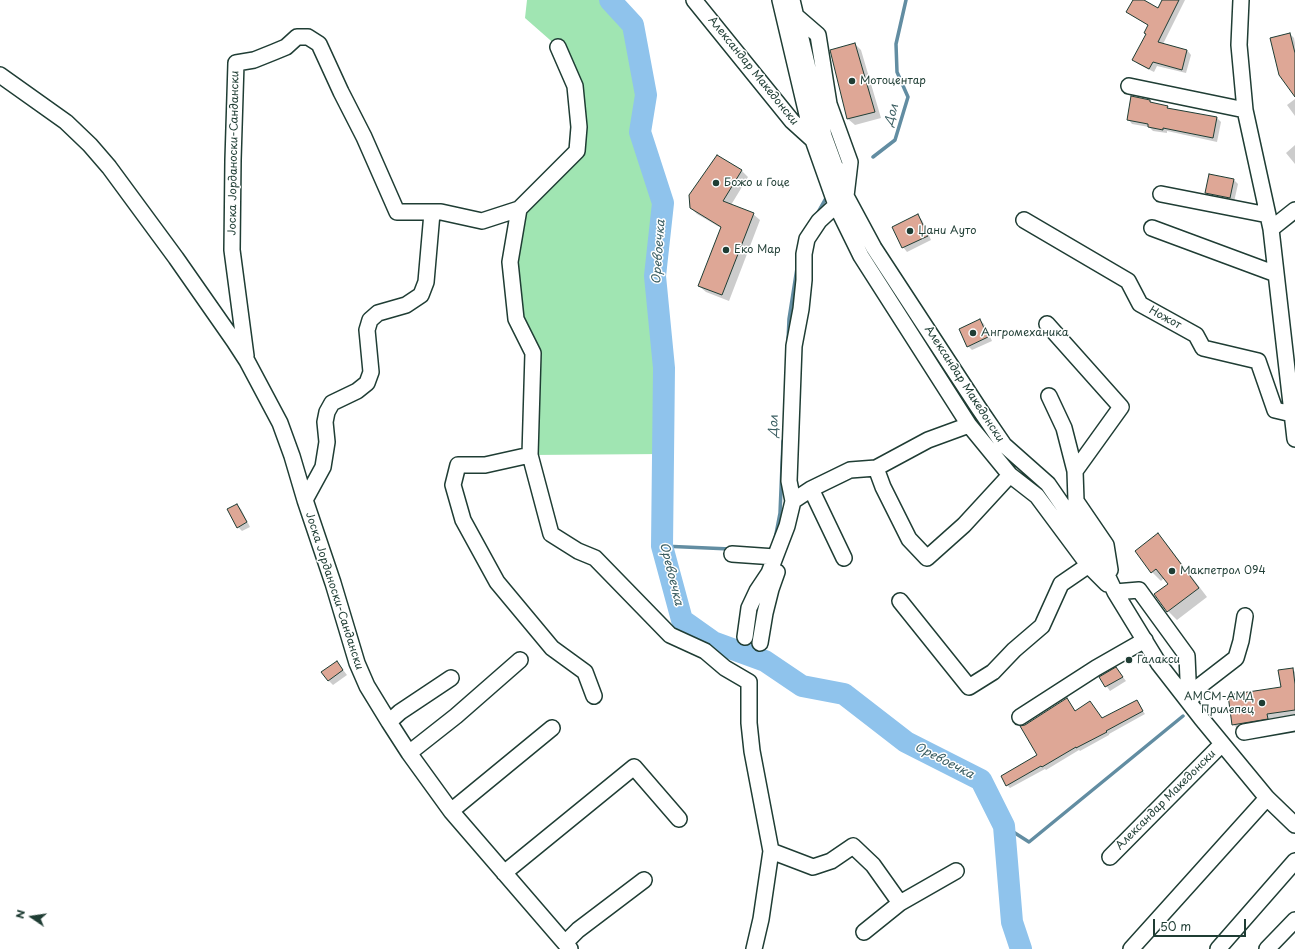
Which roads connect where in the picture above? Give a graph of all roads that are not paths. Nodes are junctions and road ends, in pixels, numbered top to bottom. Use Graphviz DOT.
graph roads {
  1 [pos="694,0"];
  2 [pos="780,0"];
  3 [pos="792,0"];
  4 [pos="1241,0"];
  5 [pos="796,16"];
  6 [pos="558,47"];
  7 [pos="0,75"];
  8 [pos="1129,86"];
  9 [pos="1245,110"];
  10 [pos="819,138"];
  11 [pos="1161,194"];
  12 [pos="841,200"];
  13 [pos="520,209"];
  14 [pos="1295,210"];
  15 [pos="432,213"];
  16 [pos="1268,214"];
  17 [pos="1024,220"];
  18 [pos="1152,228"];
  19 [pos="1271,229"];
  20 [pos="1276,274"];
  21 [pos="1048,324"];
  22 [pos="247,361"];
  23 [pos="1050,396"];
  24 [pos="1292,414"];
  25 [pos="969,425"];
  26 [pos="1295,440"];
  27 [pos="530,454"];
  28 [pos="876,468"];
  29 [pos="1075,471"];
  30 [pos="1010,475"];
  31 [pos="811,489"];
  32 [pos="305,500"];
  33 [pos="793,500"];
  34 [pos="787,526"];
  35 [pos="732,554"];
  36 [pos="775,557"];
  37 [pos="844,558"];
  38 [pos="1094,562"];
  39 [pos="1115,592"];
  40 [pos="900,601"];
  41 [pos="1245,616"];
  42 [pos="745,638"];
  43 [pos="1145,640"];
  44 [pos="760,643"];
  45 [pos="520,660"];
  46 [pos="451,678"];
  47 [pos="594,696"];
  48 [pos="1189,702"];
  49 [pos="1020,717"];
  50 [pos="389,722"];
  51 [pos="1295,723"];
  52 [pos="552,728"];
  53 [pos="1244,732"];
  54 [pos="1222,744"];
  55 [pos="409,753"];
  56 [pos="1267,798"];
  57 [pos="452,811"];
  58 [pos="679,819"];
  59 [pos="1295,825"];
  60 [pos="771,852"];
  61 [pos="1110,857"];
  62 [pos="1295,861"];
  63 [pos="956,871"];
  64 [pos="504,873"];
  65 [pos="644,880"];
  66 [pos="900,903"];
  67 [pos="1295,920"];
  68 [pos="864,932"];
  69 [pos="568,946"];
  70 [pos="754,949"];
  71 [pos="1131,949"];
  72 [pos="1218,949"];
  73 [pos="1267,949"];
  1 -- 10 [label="street, Александар Македонски"];
  2 -- 10 [label="street, Александар Македонски"];
  3 -- 5 [label="street, Александар Македонски"];
  4 -- 9 [label="street"];
  5 -- 10 [label="street, Александар Македонски"];
  5 -- 12 [label="street"];
  6 -- 13 [label="street, Јоска Јорданоски-Сандански"];
  7 -- 22 [label="street, Јоска Јорданоски-Сандански"];
  8 -- 9 [label="street"];
  9 -- 16 [label="street"];
  10 -- 12 [label="street, Александар Македонски"];
  11 -- 16 [label="street"];
  12 -- 25 [label="street, Александар Македонски"];
  12 -- 33 [label="street"];
  12 -- 38 [label="street, Александар Македонски"];
  13 -- 15 [label="street, Јоска Јорданоски-Сандански"];
  13 -- 27 [label="street"];
  14 -- 19 [label="street"];
  15 -- 22 [label="street, Јоска Јорданоски-Сандански"];
  15 -- 32 [label="street, Јоска Јорданоски-Сандански"];
  16 -- 19 [label="street"];
  17 -- 24 [label="street, Ножот"];
  18 -- 20 [label="street"];
  19 -- 20 [label="street"];
  20 -- 24 [label="street"];
  21 -- 29 [label="street"];
  22 -- 32 [label="street, Јоска Јорданоски-Сандански"];
  23 -- 29 [label="street, Александар Македонски"];
  24 -- 26 [label="street"];
  25 -- 28 [label="street, Александар Македонски"];
  25 -- 30 [label="street, Александар Македонски"];
  27 -- 47 [label="street"];
  27 -- 60 [label="street"];
  28 -- 30 [label="street"];
  28 -- 31 [label="street, Александар Македонски"];
  29 -- 39 [label="street, Александар Македонски"];
  30 -- 38 [label="street, Александар Македонски"];
  31 -- 33 [label="street, Александар Македонски"];
  31 -- 37 [label="street"];
  32 -- 50 [label="street, Јоска Јорданоски-Сандански"];
  33 -- 34 [label="street"];
  34 -- 36 [label="street"];
  34 -- 44 [label="street"];
  35 -- 36 [label="street"];
  36 -- 42 [label="street"];
  38 -- 39 [label="street, Александар Македонски"];
  38 -- 40 [label="street"];
  39 -- 43 [label="street, Александар Македонски"];
  39 -- 48 [label="street"];
  41 -- 48 [label="street"];
  43 -- 48 [label="street, Александар Македонски"];
  43 -- 49 [label="street"];
  45 -- 55 [label="street"];
  46 -- 50 [label="street"];
  48 -- 54 [label="street, Александар Македонски"];
  50 -- 55 [label="street, Јоска Јорданоски-Сандански"];
  51 -- 53 [label="street"];
  52 -- 57 [label="street"];
  54 -- 56 [label="street, Александар Македонски"];
  54 -- 61 [label="street, Александар Македонски"];
  55 -- 57 [label="street, Јоска Јорданоски-Сандански"];
  56 -- 59 [label="street, Александар Македонски"];
  56 -- 71 [label="street"];
  57 -- 64 [label="street, Јоска Јорданоски-Сандански"];
  58 -- 64 [label="street"];
  60 -- 66 [label="street"];
  60 -- 70 [label="street"];
  62 -- 72 [label="street"];
  63 -- 66 [label="street"];
  64 -- 69 [label="street, Јоска Јорданоски-Сандански"];
  65 -- 69 [label="street, Јоска Јорданоски-Сандански"];
  66 -- 68 [label="street"];
  67 -- 73 [label="street"];
}
